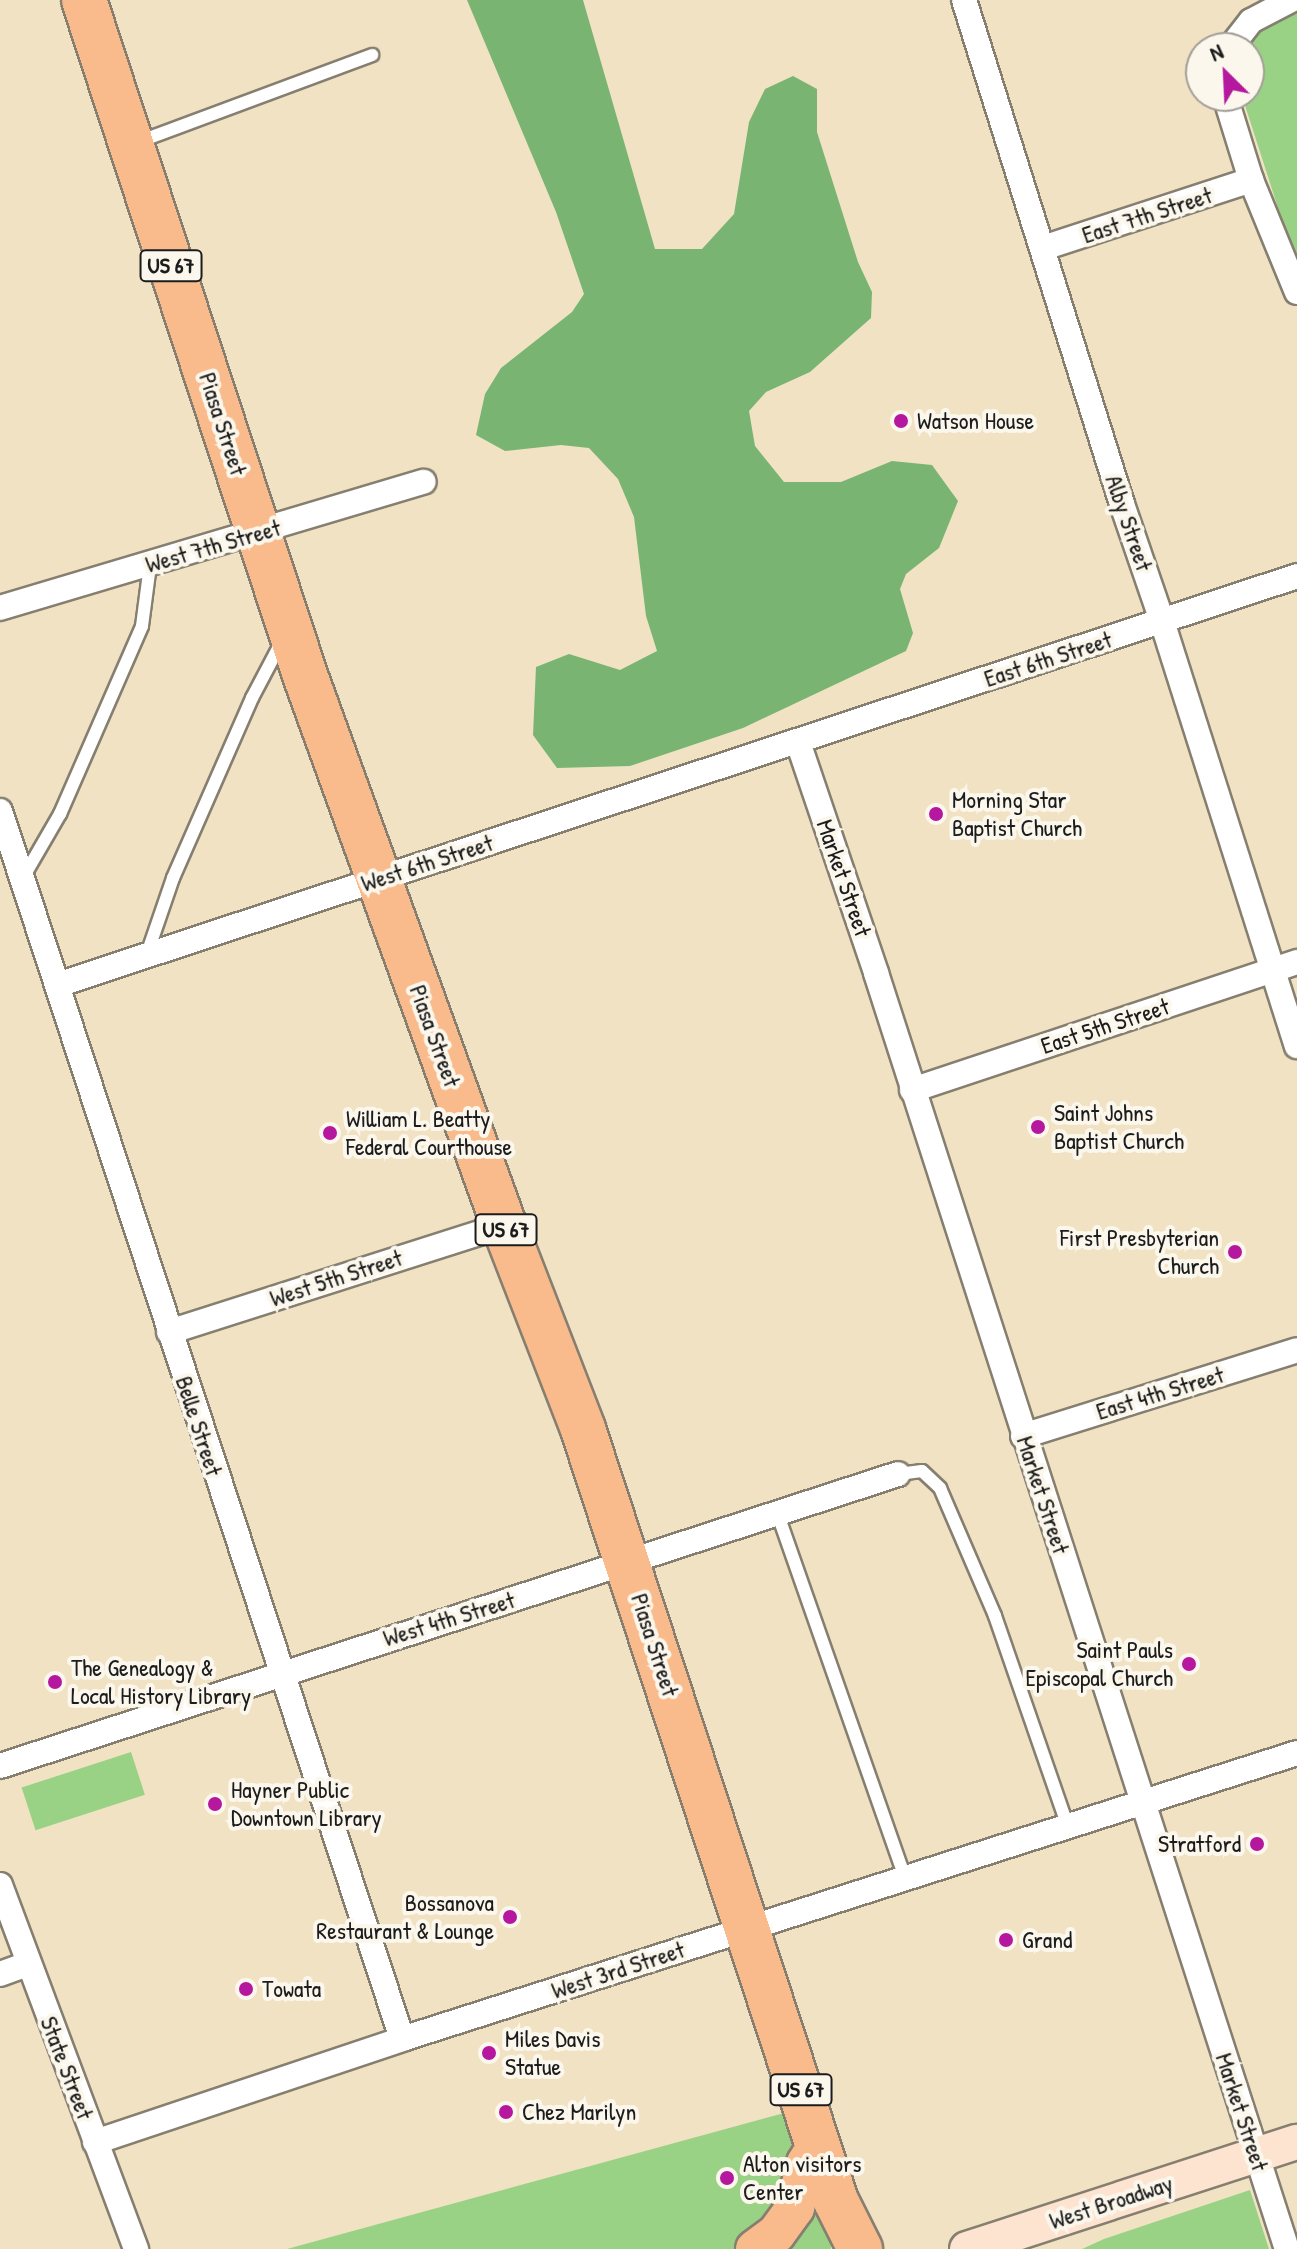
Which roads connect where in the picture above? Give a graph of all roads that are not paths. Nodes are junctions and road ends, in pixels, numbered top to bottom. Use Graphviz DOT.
graph roads {
  1 [pos="84,0"];
  2 [pos="964,0"];
  3 [pos="1291,0"];
  4 [pos="1242,32"];
  5 [pos="372,55"];
  6 [pos="1230,112"];
  7 [pos="131,144"];
  8 [pos="1251,180"];
  9 [pos="1043,248"];
  10 [pos="1297,292"];
  11 [pos="424,482"];
  12 [pos="259,533"];
  13 [pos="150,565"];
  14 [pos="1297,576"];
  15 [pos="0,608"];
  16 [pos="1162,621"];
  17 [pos="289,627"];
  18 [pos="798,742"];
  19 [pos="0,811"];
  20 [pos="22,879"];
  21 [pos="377,879"];
  22 [pos="146,955"];
  23 [pos="1297,962"];
  24 [pos="1273,970"];
  25 [pos="57,985"];
  26 [pos="1297,1046"];
  27 [pos="912,1090"];
  28 [pos="504,1225"];
  29 [pos="169,1332"];
  30 [pos="1297,1350"];
  31 [pos="1023,1436"];
  32 [pos="898,1474"];
  33 [pos="778,1515"];
  34 [pos="629,1563"];
  35 [pos="280,1673"];
  36 [pos="1297,1753"];
  37 [pos="0,1766"];
  38 [pos="1143,1804"];
  39 [pos="1068,1828"];
  40 [pos="905,1878"];
  41 [pos="0,1885"];
  42 [pos="747,1929"];
  43 [pos="28,1964"];
  44 [pos="0,1974"];
  45 [pos="402,2039"];
  46 [pos="95,2142"];
  47 [pos="1297,2142"];
  48 [pos="818,2144"];
  49 [pos="1256,2155"];
  50 [pos="1049,2234"];
  51 [pos="136,2249"];
  52 [pos="755,2249"];
  53 [pos="860,2249"];
  54 [pos="967,2249"];
  55 [pos="1287,2249"];
  1 -- 7 [label="highway, Piasa Street / US 67"];
  2 -- 9 [label="street, Alby Street"];
  3 -- 4 [label="street"];
  5 -- 7 [label="lane"];
  6 -- 8 [label="street"];
  7 -- 12 [label="highway, Piasa Street / US 67"];
  8 -- 9 [label="street, East 7th Street"];
  8 -- 10 [label="street"];
  9 -- 16 [label="street, Alby Street"];
  11 -- 12 [label="street, West 7th Street"];
  12 -- 13 [label="street, West 7th Street"];
  12 -- 17 [label="highway, Piasa Street / US 67"];
  13 -- 15 [label="street, West 7th Street"];
  13 -- 20 [label="lane"];
  14 -- 16 [label="street, East 6th Street"];
  16 -- 18 [label="street, East 6th Street"];
  16 -- 24 [label="street, Alby Street"];
  17 -- 21 [label="highway, Piasa Street / US 67"];
  17 -- 22 [label="lane"];
  18 -- 21 [label="street, West 6th Street"];
  18 -- 27 [label="street, Market Street"];
  19 -- 20 [label="street, Belle Street"];
  20 -- 25 [label="street, Belle Street"];
  21 -- 22 [label="street, West 6th Street"];
  21 -- 28 [label="highway, Piasa Street / US 67"];
  22 -- 25 [label="street, West 6th Street"];
  23 -- 24 [label="street, East 5th Street"];
  24 -- 26 [label="street, Alby Street"];
  24 -- 27 [label="street, East 5th Street"];
  25 -- 29 [label="street, Belle Street"];
  27 -- 31 [label="street, Market Street"];
  28 -- 29 [label="street, West 5th Street"];
  28 -- 34 [label="highway, Piasa Street / US 67"];
  29 -- 35 [label="street, Belle Street"];
  30 -- 31 [label="street, East 4th Street"];
  31 -- 38 [label="street, Market Street"];
  32 -- 33 [label="street, West 4th Street"];
  32 -- 39 [label="lane"];
  33 -- 34 [label="street, West 4th Street"];
  33 -- 40 [label="lane"];
  34 -- 35 [label="street, West 4th Street"];
  34 -- 42 [label="highway, Piasa Street / US 67"];
  35 -- 37 [label="street, West 4th Street"];
  35 -- 45 [label="street, Belle Street"];
  36 -- 38 [label="street, West 3rd Street"];
  38 -- 39 [label="street, West 3rd Street"];
  38 -- 49 [label="street, Market Street"];
  39 -- 40 [label="street, West 3rd Street"];
  40 -- 42 [label="street, West 3rd Street"];
  41 -- 43 [label="street, State Street"];
  42 -- 45 [label="street, West 3rd Street"];
  42 -- 48 [label="highway, Piasa Street / US 67"];
  43 -- 44 [label="street"];
  43 -- 46 [label="street, State Street"];
  45 -- 46 [label="street, West 3rd Street"];
  46 -- 51 [label="street, State Street"];
  47 -- 49 [label="street, West Broadway"];
  48 -- 52 [label="main road"];
  48 -- 53 [label="highway, Piasa Street / US 67"];
  49 -- 50 [label="street, West Broadway"];
  49 -- 55 [label="street, Market Street"];
  50 -- 54 [label="street, West Broadway"];
}
